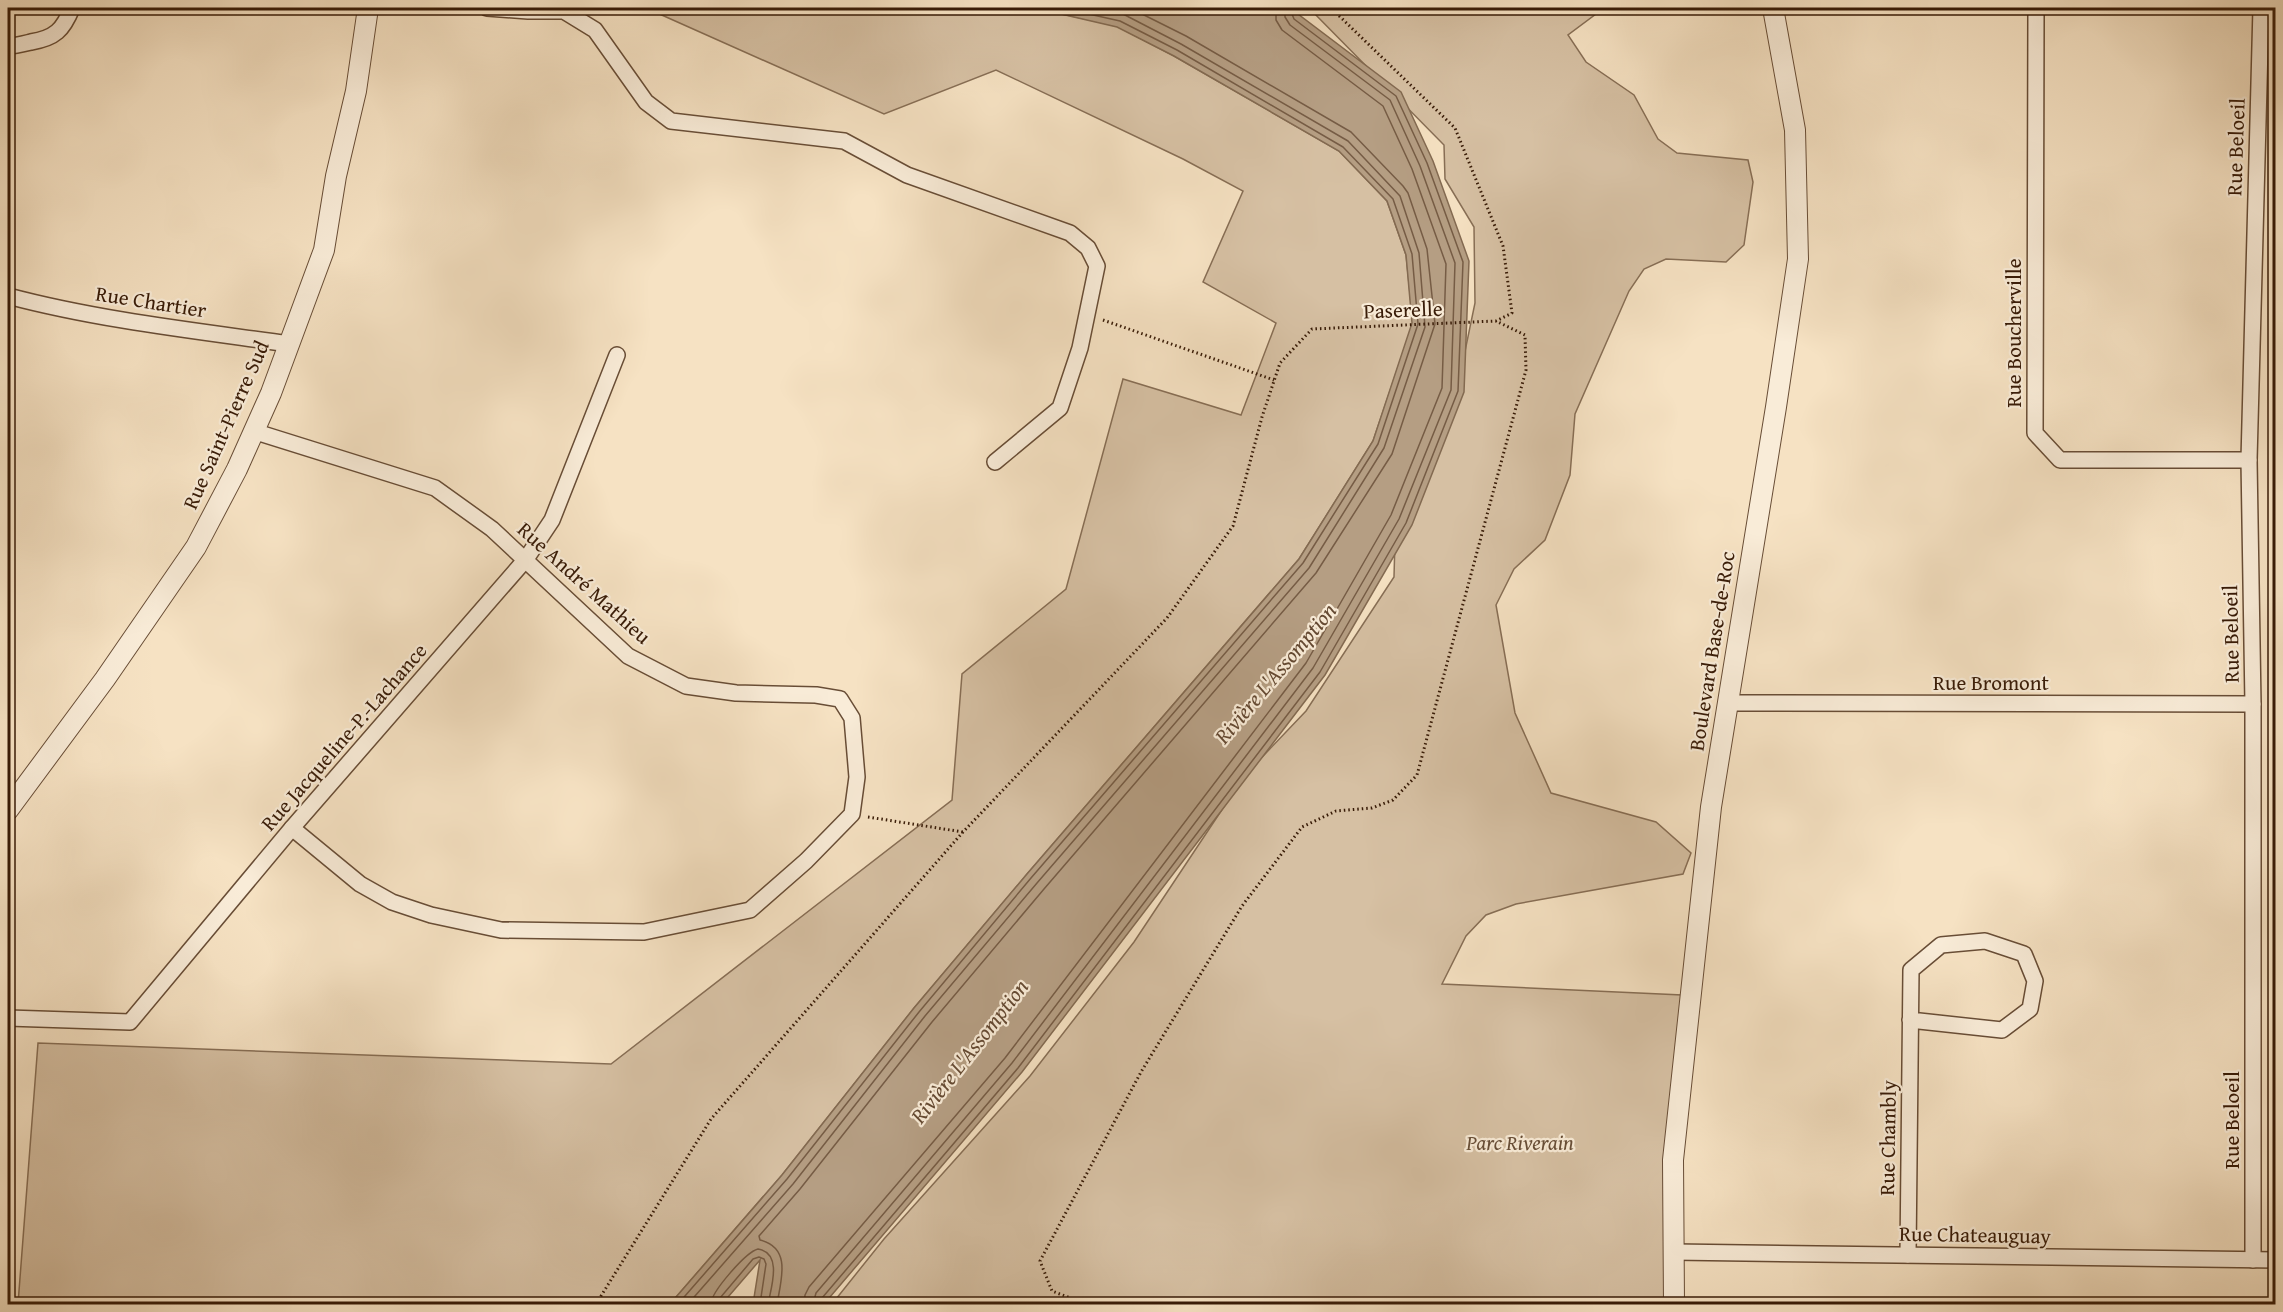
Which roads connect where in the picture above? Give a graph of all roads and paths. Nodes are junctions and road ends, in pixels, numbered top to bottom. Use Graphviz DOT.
graph roads {
  1 [pos="72,8"];
  2 [pos="368,8"];
  3 [pos="487,8"];
  4 [pos="1331,8"];
  5 [pos="1773,8"];
  6 [pos="2036,8"];
  7 [pos="2261,8"];
  8 [pos="8,46"];
  9 [pos="8,296"];
  10 [pos="1087,315"];
  11 [pos="1496,321"];
  12 [pos="290,344"];
  13 [pos="617,355"];
  14 [pos="1274,380"];
  15 [pos="253,431"];
  16 [pos="2248,460"];
  17 [pos="995,462"];
  18 [pos="526,559"];
  19 [pos="1728,703"];
  20 [pos="2253,704"];
  21 [pos="8,810"];
  22 [pos="852,814"];
  23 [pos="292,828"];
  24 [pos="963,832"];
  25 [pos="8,1018"];
  26 [pos="1910,1020"];
  27 [pos="1674,1252"];
  28 [pos="1908,1255"];
  29 [pos="2253,1260"];
  30 [pos="2276,1260"];
  31 [pos="596,1305"];
  32 [pos="1117,1305"];
  33 [pos="1674,1305"];
  1 -- 8 [label="street"];
  2 -- 12 [label="street, Rue Saint-Pierre Sud"];
  3 -- 10 [label="street"];
  4 -- 11 [label="path"];
  5 -- 19 [label="street, Boulevard Base-de-Roc"];
  6 -- 16 [label="street, Rue Boucherville"];
  7 -- 16 [label="street, Rue Beloeil"];
  9 -- 12 [label="street, Rue Chartier"];
  10 -- 14 [label="path"];
  10 -- 17 [label="street"];
  11 -- 14 [label="path, Paserelle"];
  11 -- 32 [label="path"];
  12 -- 15 [label="street, Rue Saint-Pierre Sud"];
  13 -- 18 [label="street, Rue Jacqueline-P.-Lachance"];
  14 -- 24 [label="path"];
  15 -- 18 [label="street, Rue André Mathieu"];
  15 -- 21 [label="street, Rue Saint-Pierre Sud"];
  16 -- 20 [label="street, Rue Beloeil"];
  18 -- 22 [label="street, Rue André Mathieu"];
  18 -- 23 [label="street, Rue Jacqueline-P.-Lachance"];
  19 -- 20 [label="street, Rue Bromont"];
  19 -- 27 [label="street, Boulevard Base-de-Roc"];
  20 -- 29 [label="street, Rue Beloeil"];
  22 -- 23 [label="street"];
  22 -- 24 [label="path"];
  23 -- 25 [label="street, Rue Jacqueline-P.-Lachance"];
  24 -- 31 [label="path"];
  26 -- 26 [label="street, Rue Chambly"];
  26 -- 28 [label="street, Rue Chambly"];
  27 -- 28 [label="street, Rue Chateauguay"];
  27 -- 33 [label="street, Boulevard Base-de-Roc"];
  28 -- 29 [label="street, Rue Chateauguay"];
  29 -- 30 [label="street, Rue Chateauguay"];
}
